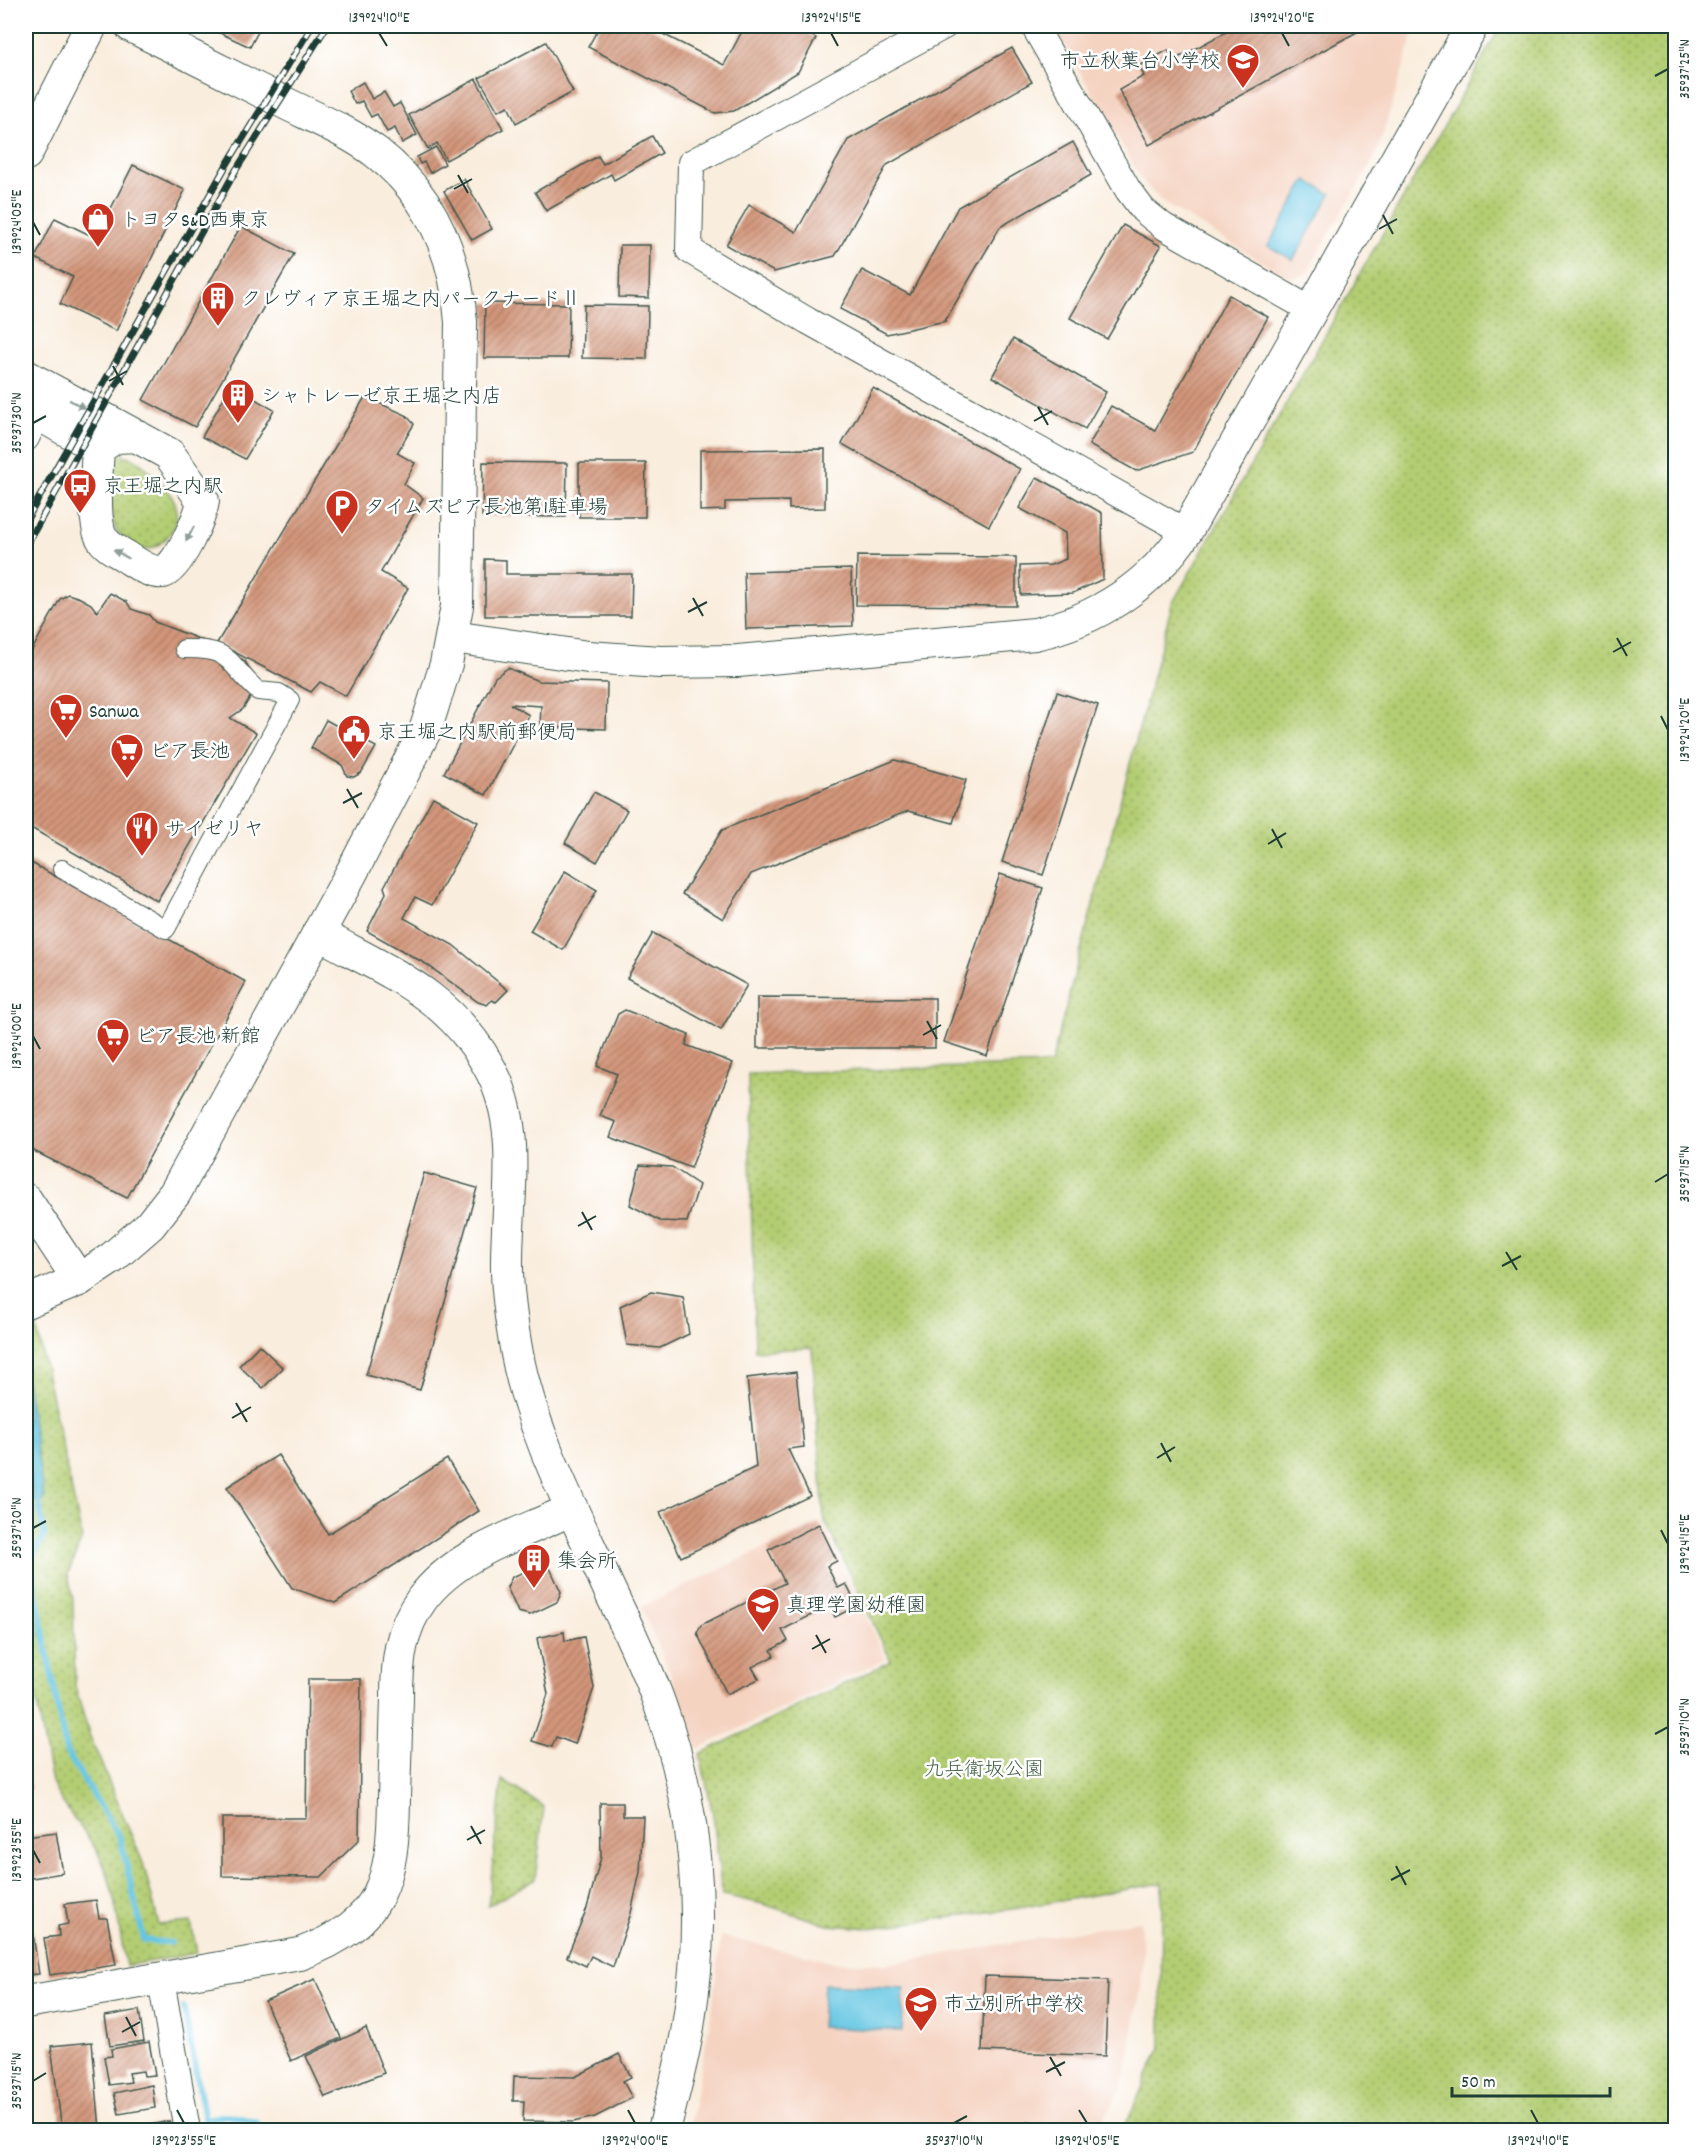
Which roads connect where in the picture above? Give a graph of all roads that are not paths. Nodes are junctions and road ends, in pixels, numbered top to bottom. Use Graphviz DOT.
graph roads {
  1 [pos="90,26"];
  2 [pos="131,26"];
  3 [pos="944,26"];
  4 [pos="1034,26"];
  5 [pos="1472,26"];
  6 [pos="28,145"];
  7 [pos="1311,310"];
  8 [pos="30,403"];
  9 [pos="137,436"];
  10 [pos="98,448"];
  11 [pos="1186,532"];
  12 [pos="453,637"];
  13 [pos="184,649"];
  14 [pos="62,869"];
  15 [pos="318,933"];
  16 [pos="26,1200"];
  17 [pos="79,1280"];
  18 [pos="26,1302"];
  19 [pos="572,1509"];
  20 [pos="161,1980"];
  21 [pos="26,2002"];
  22 [pos="187,2130"];
  23 [pos="664,2130"];
  1 -- 6 [label="street"];
  2 -- 12 [label="street"];
  3 -- 11 [label="street"];
  4 -- 7 [label="street"];
  5 -- 7 [label="street"];
  7 -- 11 [label="street"];
  8 -- 9 [label="street, one-way"];
  8 -- 10 [label="street"];
  9 -- 10 [label="street"];
  9 -- 10 [label="street, one-way"];
  11 -- 12 [label="street"];
  12 -- 15 [label="street"];
  13 -- 14 [label="street"];
  15 -- 17 [label="street"];
  15 -- 19 [label="street"];
  16 -- 17 [label="street"];
  17 -- 18 [label="street"];
  19 -- 20 [label="street"];
  19 -- 23 [label="street"];
  20 -- 21 [label="street"];
  20 -- 22 [label="street"];
}
